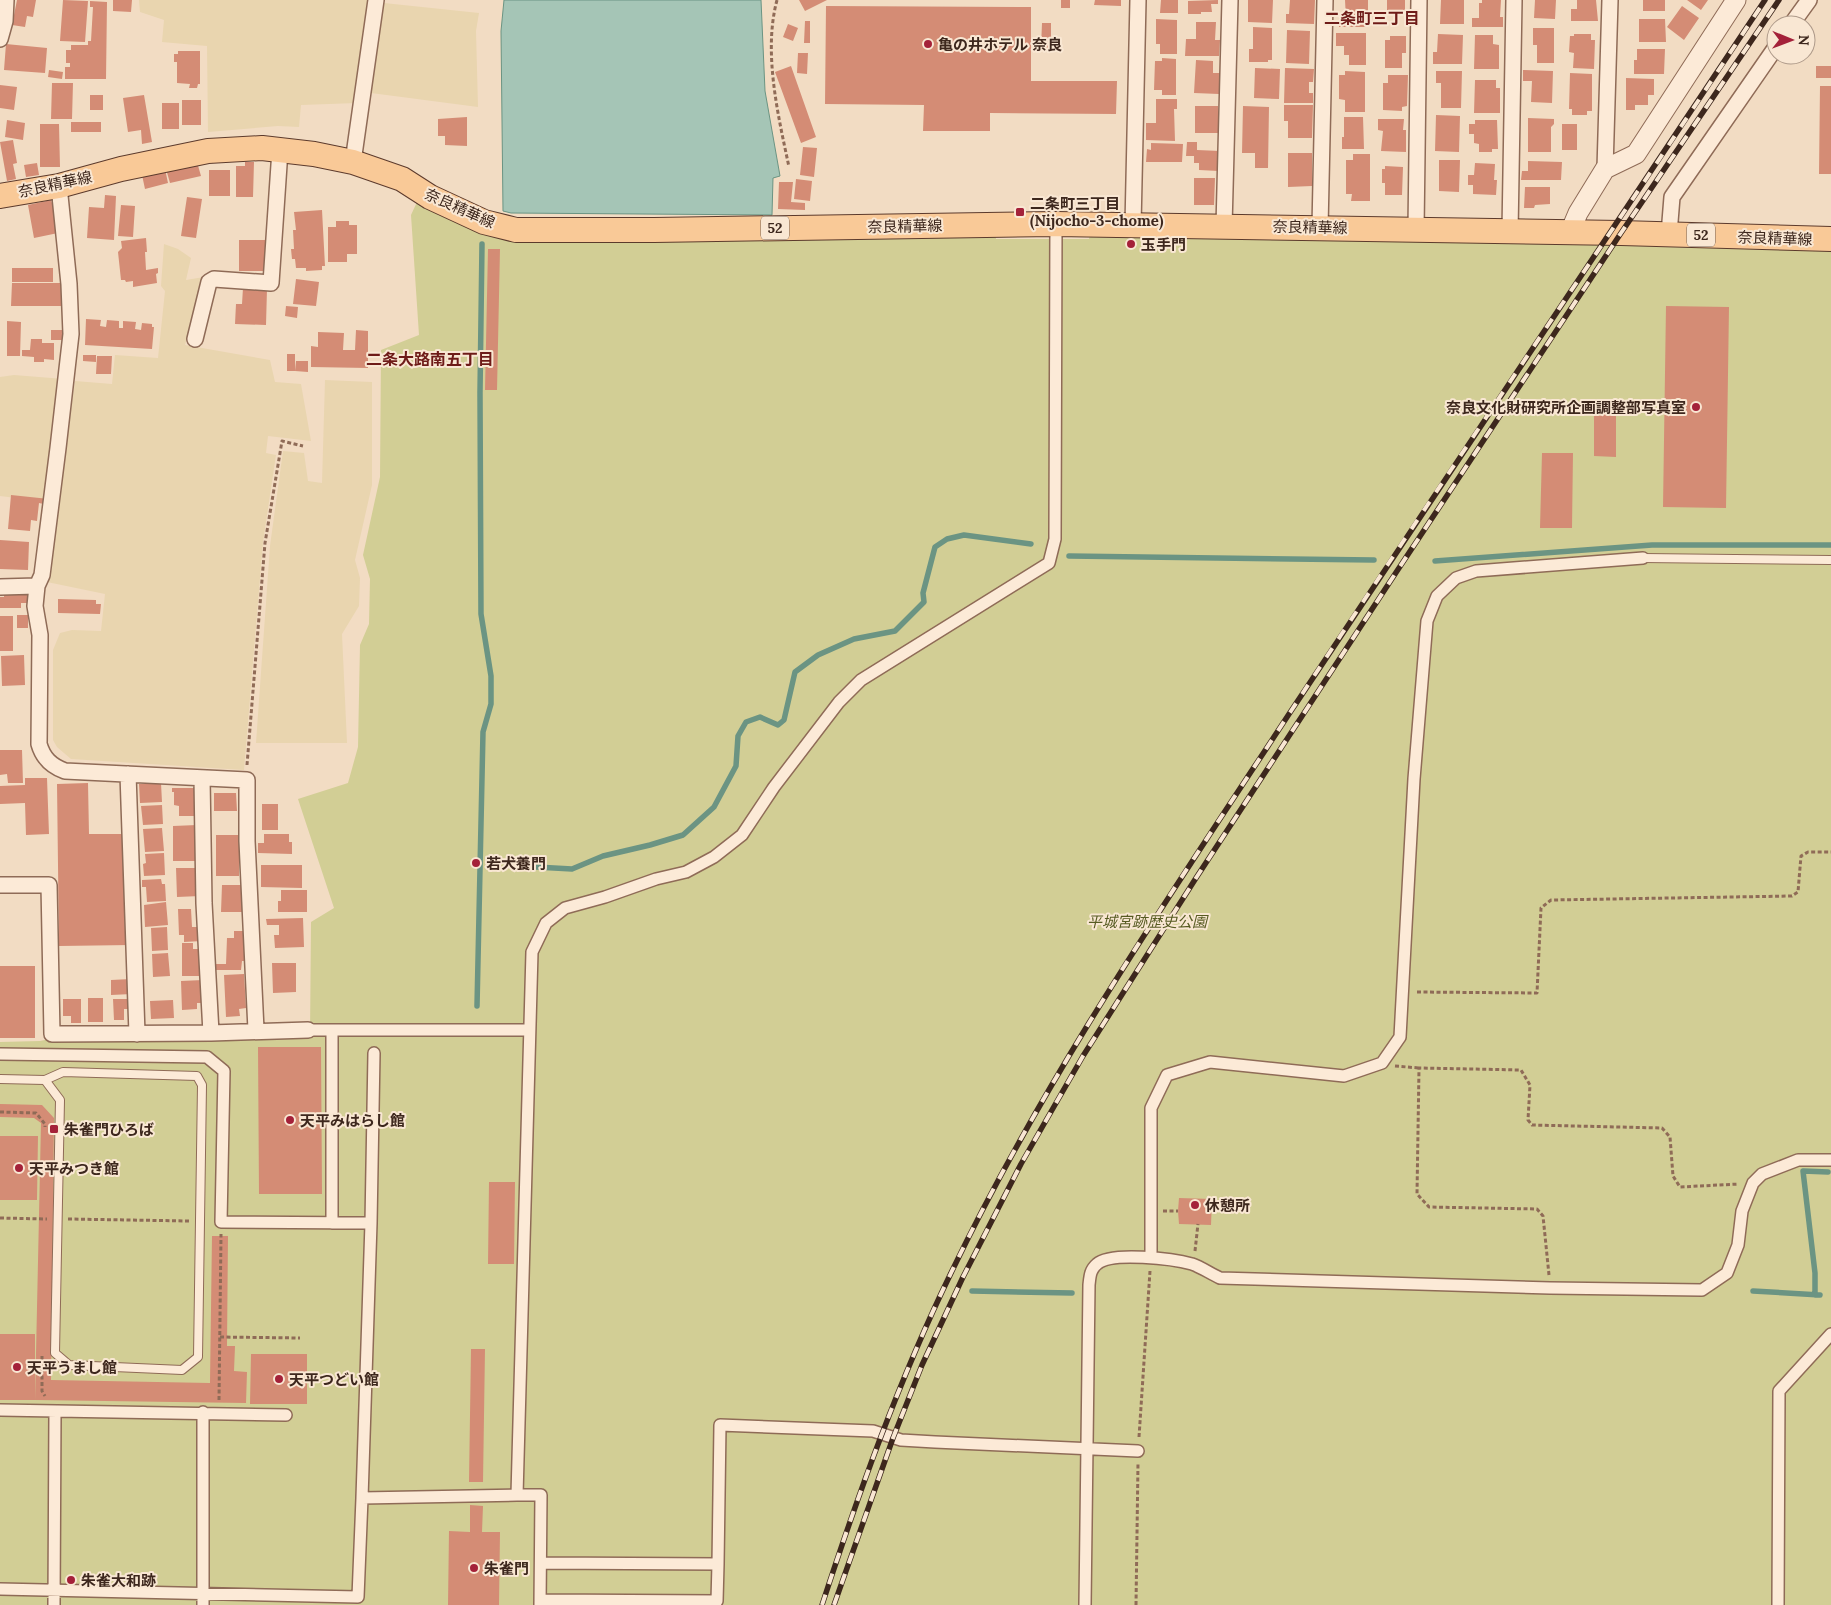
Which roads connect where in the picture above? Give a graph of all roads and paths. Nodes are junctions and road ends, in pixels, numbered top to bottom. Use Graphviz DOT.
graph roads {
  1 [pos="6,0"];
  2 [pos="376,0"];
  3 [pos="777,0"];
  4 [pos="1138,0"];
  5 [pos="1230,0"];
  6 [pos="1324,0"];
  7 [pos="1419,0"];
  8 [pos="1514,0"];
  9 [pos="1610,0"];
  10 [pos="1736,0"];
  11 [pos="1808,0"];
  12 [pos="1798,15"];
  13 [pos="0,39"];
  14 [pos="1766,61"];
  15 [pos="280,150"];
  16 [pos="353,162"];
  17 [pos="789,167"];
  18 [pos="1605,169"];
  19 [pos="59,186"];
  20 [pos="0,196"];
  21 [pos="1056,224"];
  22 [pos="1133,224"];
  23 [pos="1224,226"];
  24 [pos="1320,227"];
  25 [pos="1416,229"];
  26 [pos="1510,231"];
  27 [pos="1570,232"];
  28 [pos="1669,234"];
  29 [pos="1831,239"];
  30 [pos="195,339"];
  31 [pos="303,446"];
  32 [pos="1643,558"];
  33 [pos="1831,560"];
  34 [pos="37,586"];
  35 [pos="0,587"];
  36 [pos="128,774"];
  37 [pos="202,778"];
  38 [pos="247,780"];
  39 [pos="1831,852"];
  40 [pos="0,885"];
  41 [pos="1404,992"];
  42 [pos="256,1030"];
  43 [pos="308,1030"];
  44 [pos="332,1030"];
  45 [pos="529,1030"];
  46 [pos="211,1033"];
  47 [pos="137,1034"];
  48 [pos="0,1054"];
  49 [pos="374,1054"];
  50 [pos="1384,1061"];
  51 [pos="1420,1068"];
  52 [pos="0,1079"];
  53 [pos="45,1080"];
  54 [pos="0,1112"];
  55 [pos="45,1134"];
  56 [pos="1831,1160"];
  57 [pos="1753,1183"];
  58 [pos="45,1209"];
  59 [pos="0,1218"];
  60 [pos="45,1219"];
  61 [pos="53,1219"];
  62 [pos="62,1219"];
  63 [pos="221,1222"];
  64 [pos="332,1223"];
  65 [pos="371,1223"];
  66 [pos="1198,1224"];
  67 [pos="45,1228"];
  68 [pos="1150,1256"];
  69 [pos="1194,1264"];
  70 [pos="1550,1288"];
  71 [pos="1831,1334"];
  72 [pos="220,1337"];
  73 [pos="300,1338"];
  74 [pos="42,1353"];
  75 [pos="0,1410"];
  76 [pos="55,1411"];
  77 [pos="203,1412"];
  78 [pos="219,1413"];
  79 [pos="286,1415"];
  80 [pos="1088,1449"];
  81 [pos="1138,1451"];
  82 [pos="517,1495"];
  83 [pos="362,1498"];
  84 [pos="541,1562"];
  85 [pos="718,1564"];
  86 [pos="0,1589"];
  87 [pos="54,1590"];
  88 [pos="203,1599"];
  89 [pos="358,1601"];
  90 [pos="540,1603"];
  91 [pos="54,1605"];
  92 [pos="1085,1605"];
  93 [pos="1136,1605"];
  94 [pos="1778,1605"];
  1 -- 13 [label="street"];
  2 -- 16 [label="street"];
  3 -- 17 [label="path"];
  4 -- 22 [label="street"];
  5 -- 23 [label="street"];
  6 -- 24 [label="street"];
  7 -- 25 [label="street"];
  8 -- 26 [label="street"];
  9 -- 18 [label="street"];
  10 -- 18 [label="street"];
  11 -- 12 [label="street"];
  14 -- 28 [label="street"];
  15 -- 16 [label="main road, 奈良精華線 / 52"];
  15 -- 19 [label="main road, 奈良精華線 / 52"];
  15 -- 30 [label="street"];
  16 -- 21 [label="main road, 奈良精華線 / 52"];
  18 -- 27 [label="street"];
  19 -- 20 [label="main road, 奈良精華線 / 52"];
  19 -- 34 [label="street"];
  21 -- 22 [label="main road, 奈良精華線 / 52"];
  21 -- 45 [label="street"];
  22 -- 23 [label="main road, 奈良精華線 / 52"];
  23 -- 24 [label="main road, 奈良精華線 / 52"];
  24 -- 25 [label="main road, 奈良精華線 / 52"];
  25 -- 26 [label="main road, 奈良精華線 / 52"];
  26 -- 27 [label="main road, 奈良精華線 / 52"];
  27 -- 28 [label="main road, 奈良精華線 / 52"];
  28 -- 29 [label="main road, 奈良精華線 / 52"];
  31 -- 38 [label="path"];
  32 -- 33 [label="lane"];
  32 -- 41 [label="street"];
  34 -- 35 [label="street"];
  34 -- 36 [label="street"];
  36 -- 37 [label="street"];
  36 -- 47 [label="street"];
  37 -- 38 [label="street"];
  37 -- 46 [label="street"];
  38 -- 42 [label="street"];
  39 -- 41 [label="path"];
  40 -- 47 [label="street"];
  41 -- 50 [label="street"];
  42 -- 43 [label="street"];
  42 -- 46 [label="street"];
  43 -- 44 [label="street"];
  44 -- 45 [label="street"];
  44 -- 64 [label="street"];
  45 -- 82 [label="street"];
  46 -- 47 [label="street"];
  48 -- 63 [label="street"];
  49 -- 65 [label="street"];
  50 -- 51 [label="path"];
  50 -- 68 [label="street"];
  51 -- 57 [label="path"];
  51 -- 70 [label="path"];
  52 -- 53 [label="lane"];
  53 -- 53 [label="lane"];
  54 -- 55 [label="path"];
  56 -- 57 [label="street"];
  57 -- 70 [label="street"];
  58 -- 60 [label="path"];
  59 -- 60 [label="path"];
  60 -- 61 [label="path"];
  60 -- 67 [label="path"];
  62 -- 63 [label="path"];
  63 -- 64 [label="street"];
  63 -- 72 [label="path"];
  64 -- 65 [label="street"];
  65 -- 83 [label="street"];
  66 -- 69 [label="path"];
  68 -- 69 [label="street"];
  68 -- 80 [label="street"];
  68 -- 81 [label="path"];
  69 -- 70 [label="street"];
  71 -- 94 [label="street"];
  72 -- 73 [label="path"];
  72 -- 78 [label="path"];
  74 -- 76 [label="path"];
  75 -- 76 [label="street"];
  76 -- 77 [label="street"];
  76 -- 87 [label="street"];
  77 -- 78 [label="street"];
  77 -- 88 [label="street"];
  78 -- 79 [label="street"];
  80 -- 81 [label="street"];
  80 -- 85 [label="street"];
  80 -- 92 [label="street"];
  81 -- 93 [label="path"];
  82 -- 83 [label="street"];
  82 -- 84 [label="street"];
  83 -- 89 [label="street"];
  84 -- 85 [label="street"];
  84 -- 90 [label="street"];
  85 -- 90 [label="street"];
  86 -- 87 [label="street"];
  87 -- 88 [label="street"];
  87 -- 91 [label="street"];
  88 -- 89 [label="street"];
}
